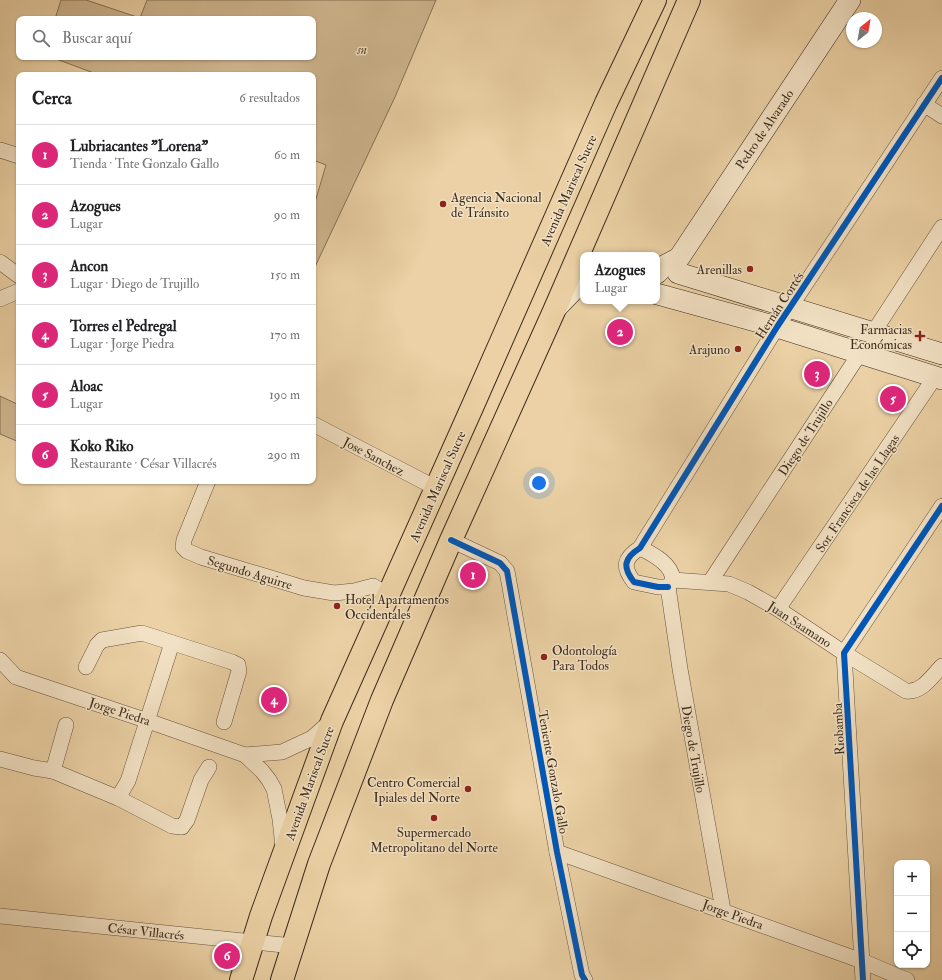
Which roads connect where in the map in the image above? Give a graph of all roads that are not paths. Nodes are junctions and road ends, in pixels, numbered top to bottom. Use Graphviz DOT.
graph roads {
  1 [pos="655,0"];
  2 [pos="689,0"];
  3 [pos="850,0"];
  4 [pos="942,78"];
  5 [pos="924,104"];
  6 [pos="942,116"];
  7 [pos="0,150"];
  8 [pos="16,155"];
  9 [pos="942,227"];
  10 [pos="0,262"];
  11 [pos="678,265"];
  12 [pos="660,270"];
  13 [pos="16,274"];
  14 [pos="580,283"];
  15 [pos="16,292"];
  16 [pos="661,295"];
  17 [pos="0,299"];
  18 [pos="790,307"];
  19 [pos="554,311"];
  20 [pos="777,327"];
  21 [pos="873,333"];
  22 [pos="860,353"];
  23 [pos="942,354"];
  24 [pos="939,378"];
  25 [pos="316,426"];
  26 [pos="207,484"];
  27 [pos="436,488"];
  28 [pos="942,506"];
  29 [pos="451,540"];
  30 [pos="640,548"];
  31 [pos="710,582"];
  32 [pos="671,583"];
  33 [pos="388,595"];
  34 [pos="778,609"];
  35 [pos="172,643"];
  36 [pos="844,653"];
  37 [pos="0,660"];
  38 [pos="942,666"];
  39 [pos="86,667"];
  40 [pos="148,720"];
  41 [pos="332,720"];
  42 [pos="224,722"];
  43 [pos="66,725"];
  44 [pos="244,755"];
  45 [pos="0,759"];
  46 [pos="209,767"];
  47 [pos="53,771"];
  48 [pos="118,798"];
  49 [pos="556,852"];
  50 [pos="284,854"];
  51 [pos="723,910"];
  52 [pos="0,916"];
  53 [pos="252,942"];
  54 [pos="293,946"];
  55 [pos="862,961"];
  56 [pos="241,980"];
  57 [pos="282,980"];
  58 [pos="585,980"];
  59 [pos="863,980"];
  60 [pos="907,980"];
  1 -- 27 [label="main road, Avenida Mariscal Sucre"];
  2 -- 19 [label="main road"];
  3 -- 11 [label="main road, Pedro de Alvarado"];
  4 -- 5 [label="street, Hernán Cortés"];
  5 -- 6 [label="street"];
  5 -- 18 [label="street, Hernán Cortés"];
  7 -- 8 [label="street"];
  9 -- 21 [label="street"];
  10 -- 13 [label="street"];
  11 -- 12 [label="main road, Pedro de Alvarado"];
  11 -- 16 [label="main road, Pedro de Alvarado"];
  11 -- 18 [label="main road"];
  14 -- 19 [label="main road"];
  15 -- 17 [label="street"];
  16 -- 20 [label="main road"];
  18 -- 20 [label="street, Hernán Cortés"];
  18 -- 21 [label="main road"];
  19 -- 29 [label="main road"];
  20 -- 22 [label="main road"];
  20 -- 30 [label="street, Hernán Cortés"];
  21 -- 23 [label="main road"];
  22 -- 24 [label="main road"];
  22 -- 31 [label="street, Diego de Trujillo"];
  24 -- 34 [label="street, Sor. Francisca de las Llagas"];
  25 -- 27 [label="street, Jose Sanchez"];
  26 -- 33 [label="street, Segundo Aguirre"];
  27 -- 33 [label="main road, Avenida Mariscal Sucre"];
  28 -- 36 [label="street"];
  29 -- 49 [label="street, Teniente Gonzalo Gallo"];
  29 -- 54 [label="main road"];
  30 -- 32 [label="street"];
  30 -- 32 [label="street"];
  31 -- 32 [label="street, Juan Saamano"];
  31 -- 34 [label="street, Juan Saamano"];
  32 -- 51 [label="street, Diego de Trujillo"];
  33 -- 41 [label="main road, Avenida Mariscal Sucre"];
  34 -- 36 [label="street, Juan Saamano"];
  35 -- 39 [label="street"];
  35 -- 40 [label="street"];
  35 -- 42 [label="street"];
  36 -- 38 [label="street, Juan Saamano"];
  36 -- 55 [label="street, Riobamba"];
  37 -- 40 [label="street, Jorge Piedra"];
  40 -- 44 [label="street, Jorge Piedra"];
  40 -- 48 [label="street"];
  41 -- 44 [label="street, Jorge Piedra"];
  41 -- 50 [label="main road, Avenida Mariscal Sucre"];
  43 -- 47 [label="street"];
  44 -- 50 [label="street, Jorge Piedra"];
  45 -- 47 [label="street"];
  46 -- 48 [label="street"];
  47 -- 48 [label="street"];
  49 -- 51 [label="street, Jorge Piedra"];
  49 -- 58 [label="street, Teniente Gonzalo Gallo"];
  50 -- 53 [label="main road, Avenida Mariscal Sucre"];
  51 -- 55 [label="street, Jorge Piedra"];
  52 -- 53 [label="street, César Villacrés"];
  53 -- 54 [label="street, César Villacrés"];
  53 -- 56 [label="main road, Avenida Mariscal Sucre"];
  54 -- 57 [label="main road"];
  55 -- 59 [label="street, Riobamba"];
  55 -- 60 [label="street, Jorge Piedra"];
}
